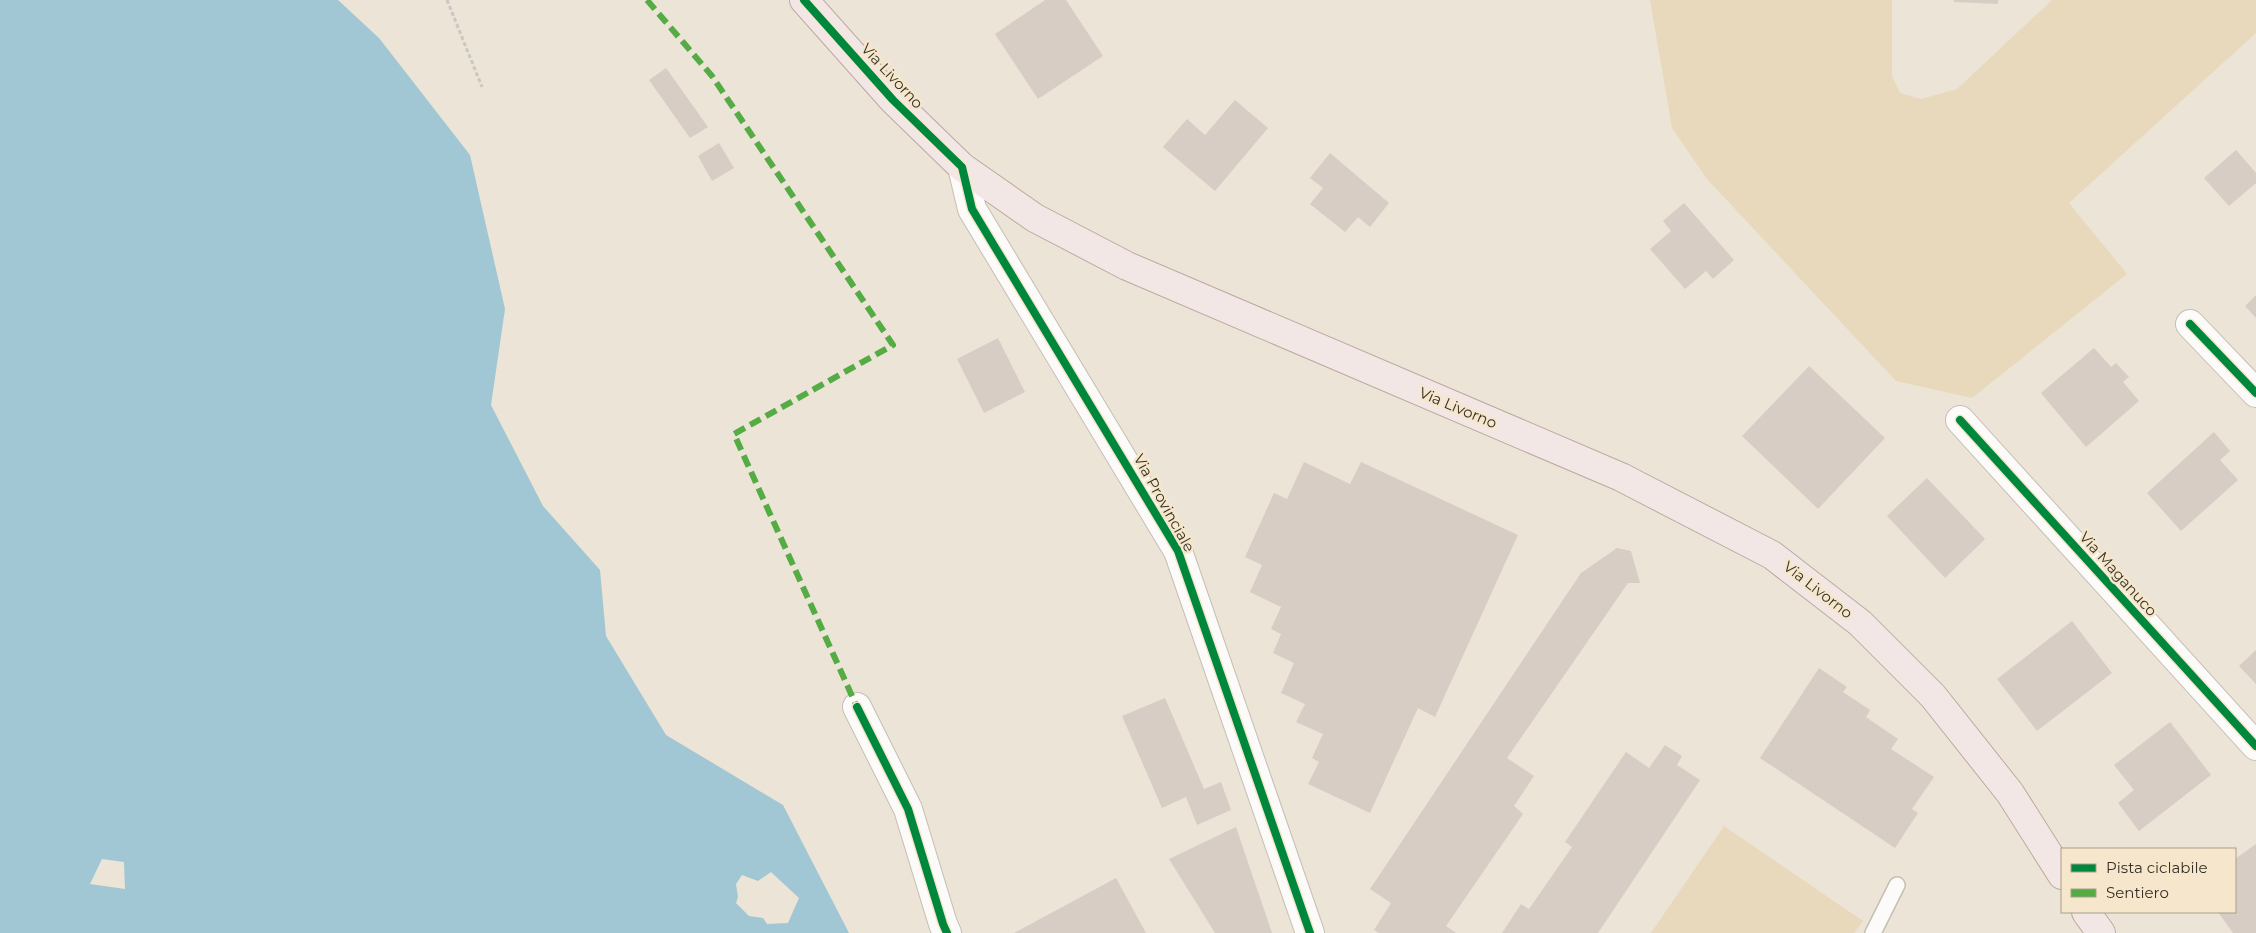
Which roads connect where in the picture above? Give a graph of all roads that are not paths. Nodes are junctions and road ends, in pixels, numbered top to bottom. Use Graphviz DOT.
graph roads {
  1 [pos="804,0"];
  2 [pos="962,167"];
  3 [pos="2190,324"];
  4 [pos="2256,393"];
  5 [pos="1960,420"];
  6 [pos="857,707"];
  7 [pos="2256,746"];
  8 [pos="2061,873"];
  9 [pos="1897,885"];
  10 [pos="2087,913"];
  11 [pos="947,933"];
  12 [pos="1310,933"];
  13 [pos="1873,933"];
  14 [pos="2101,933"];
  1 -- 2 [label="main road, Via Livorno"];
  2 -- 8 [label="main road, Via Livorno"];
  2 -- 12 [label="street, Via Provinciale"];
  3 -- 4 [label="street"];
  5 -- 7 [label="street, Via Maganuco"];
  6 -- 11 [label="street"];
  9 -- 13 [label="lane"];
  10 -- 14 [label="main road"];
}
